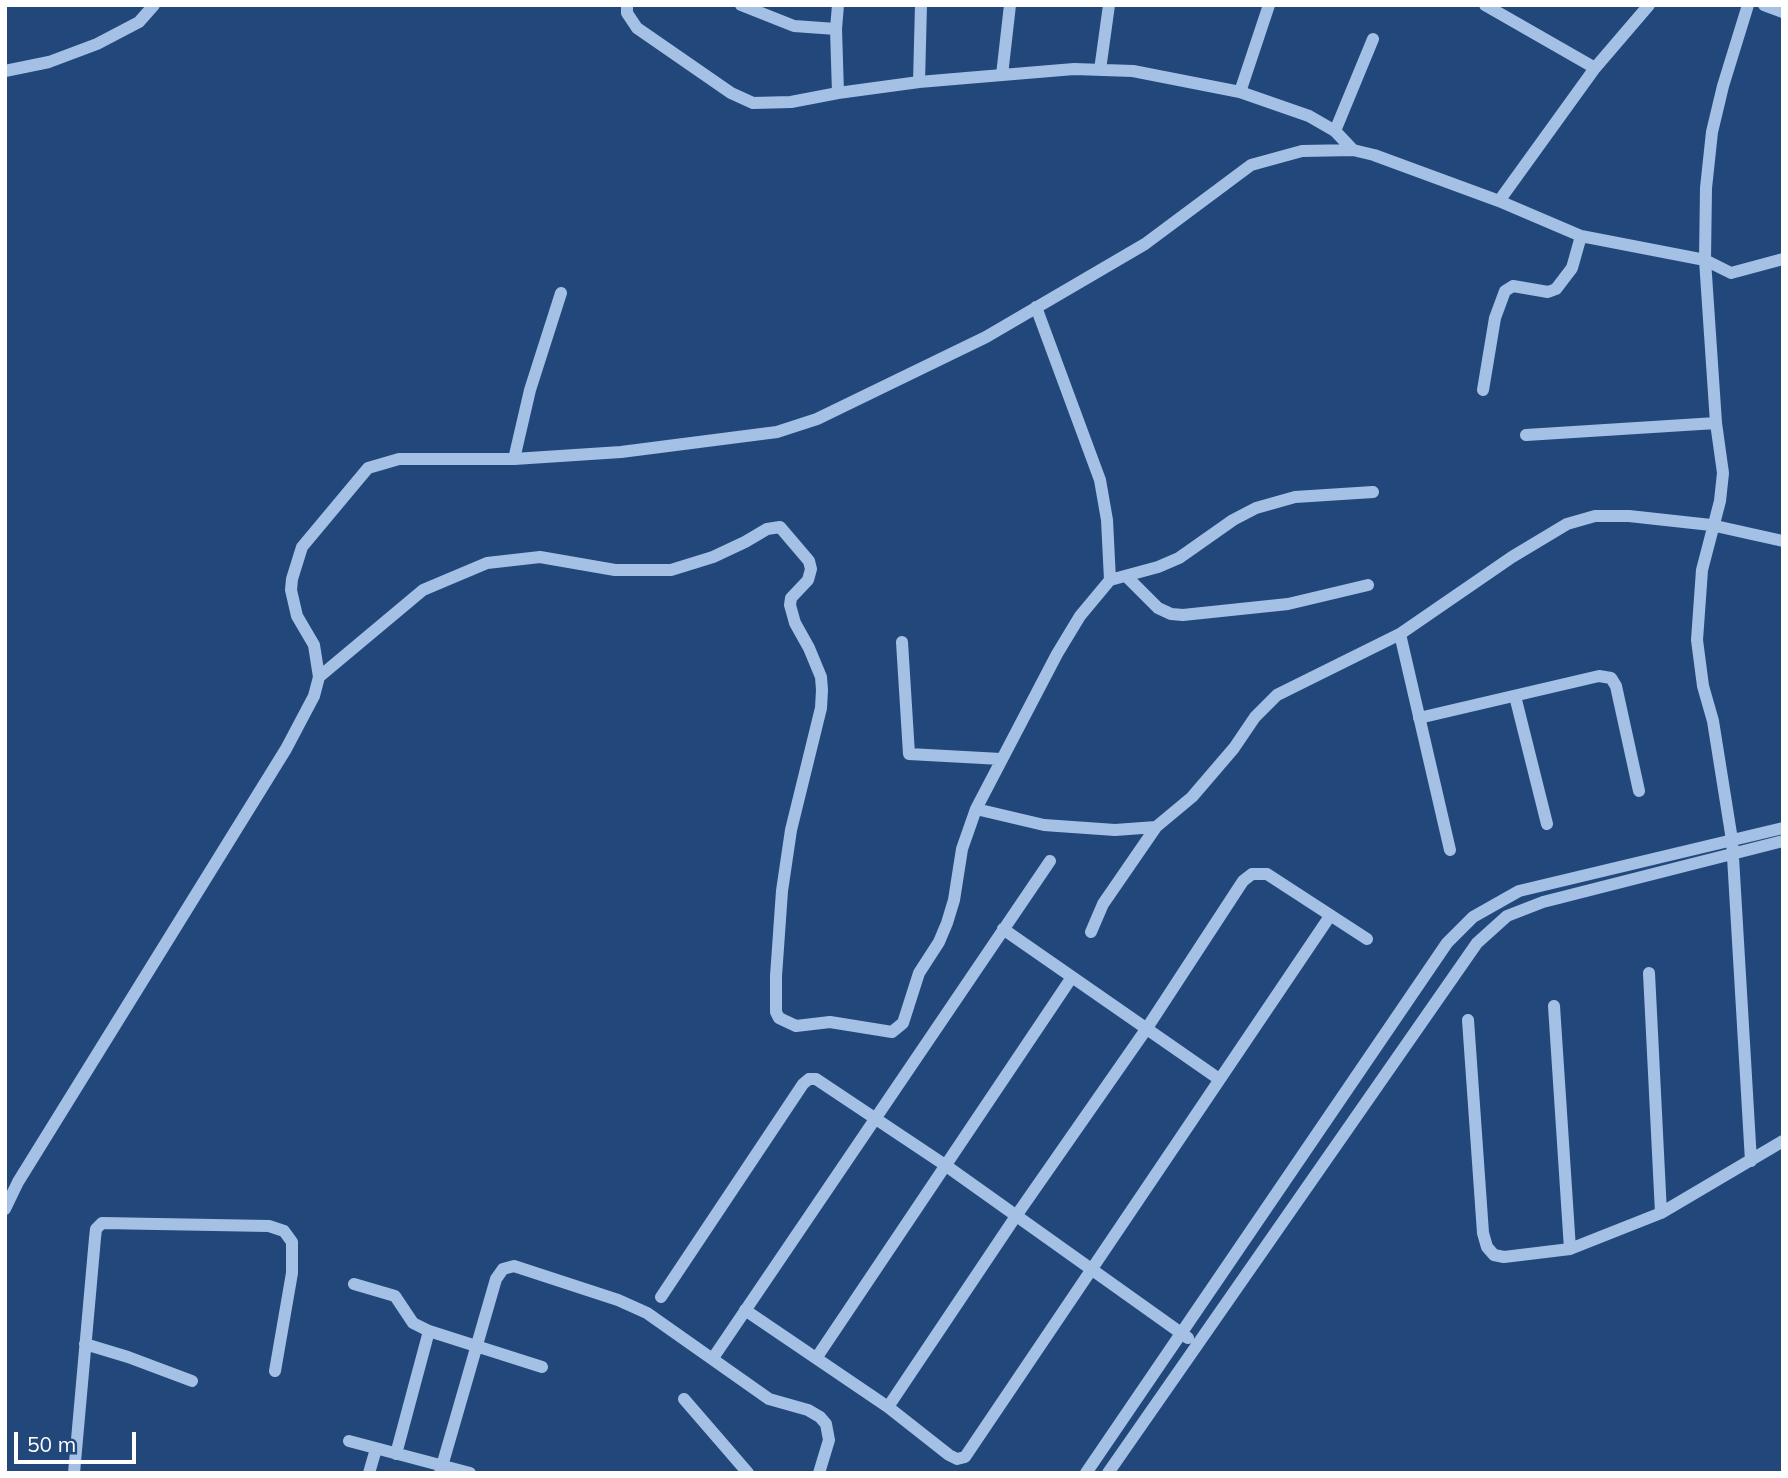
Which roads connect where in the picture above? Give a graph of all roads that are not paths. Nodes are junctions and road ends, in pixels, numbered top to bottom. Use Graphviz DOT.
graph roads {
  1 [pos="154,5"];
  2 [pos="627,5"];
  3 [pos="741,5"];
  4 [pos="838,5"];
  5 [pos="922,5"];
  6 [pos="1010,5"];
  7 [pos="1109,5"];
  8 [pos="1269,5"];
  9 [pos="1485,5"];
  10 [pos="1648,5"];
  11 [pos="1748,5"];
  12 [pos="1764,5"];
  13 [pos="1783,12"];
  14 [pos="836,29"];
  15 [pos="1373,39"];
  16 [pos="1595,68"];
  17 [pos="1100,69"];
  18 [pos="5,71"];
  19 [pos="1002,75"];
  20 [pos="919,82"];
  21 [pos="1240,92"];
  22 [pos="838,93"];
  23 [pos="1335,131"];
  24 [pos="1353,150"];
  25 [pos="1499,201"];
  26 [pos="1581,236"];
  27 [pos="1783,259"];
  28 [pos="1705,260"];
  29 [pos="561,293"];
  30 [pos="1037,307"];
  31 [pos="1483,390"];
  32 [pos="1716,423"];
  33 [pos="1525,435"];
  34 [pos="514,459"];
  35 [pos="1373,492"];
  36 [pos="1712,525"];
  37 [pos="1783,541"];
  38 [pos="1127,577"];
  39 [pos="1110,580"];
  40 [pos="1368,585"];
  41 [pos="1400,634"];
  42 [pos="902,642"];
  43 [pos="319,677"];
  44 [pos="1515,696"];
  45 [pos="1419,718"];
  46 [pos="1001,759"];
  47 [pos="1639,791"];
  48 [pos="976,809"];
  49 [pos="1547,824"];
  50 [pos="1156,827"];
  51 [pos="1783,828"];
  52 [pos="1783,841"];
  53 [pos="1732,847"];
  54 [pos="1450,850"];
  55 [pos="1051,860"];
  56 [pos="1330,916"];
  57 [pos="1003,929"];
  58 [pos="1091,932"];
  59 [pos="1367,939"];
  60 [pos="1649,973"];
  61 [pos="1072,977"];
  62 [pos="1554,1006"];
  63 [pos="1468,1020"];
  64 [pos="1147,1028"];
  65 [pos="1219,1079"];
  66 [pos="874,1119"];
  67 [pos="1783,1140"];
  68 [pos="1751,1161"];
  69 [pos="946,1166"];
  70 [pos="5,1209"];
  71 [pos="1661,1213"];
  72 [pos="1016,1216"];
  73 [pos="1570,1249"];
  74 [pos="1091,1269"];
  75 [pos="354,1284"];
  76 [pos="661,1297"];
  77 [pos="745,1310"];
  78 [pos="429,1331"];
  79 [pos="1182,1334"];
  80 [pos="1196,1344"];
  81 [pos="85,1345"];
  82 [pos="477,1345"];
  83 [pos="817,1357"];
  84 [pos="713,1358"];
  85 [pos="542,1367"];
  86 [pos="275,1371"];
  87 [pos="192,1381"];
  88 [pos="684,1399"];
  89 [pos="888,1407"];
  90 [pos="349,1441"];
  91 [pos="376,1448"];
  92 [pos="396,1454"];
  93 [pos="441,1469"];
  94 [pos="74,1473"];
  95 [pos="369,1473"];
  96 [pos="470,1473"];
  97 [pos="748,1473"];
  98 [pos="819,1473"];
  99 [pos="1086,1473"];
  100 [pos="1108,1473"];
  1 -- 18 [label="street"];
  2 -- 22 [label="street"];
  3 -- 14 [label="street"];
  4 -- 14 [label="street"];
  5 -- 20 [label="street"];
  6 -- 19 [label="street"];
  7 -- 17 [label="street"];
  8 -- 21 [label="street"];
  9 -- 16 [label="street"];
  10 -- 16 [label="street"];
  11 -- 28 [label="street"];
  12 -- 13 [label="street"];
  14 -- 22 [label="street"];
  15 -- 23 [label="street"];
  16 -- 25 [label="street"];
  17 -- 19 [label="street"];
  17 -- 21 [label="street"];
  19 -- 20 [label="street"];
  20 -- 22 [label="street"];
  21 -- 23 [label="street"];
  23 -- 24 [label="street"];
  24 -- 25 [label="street"];
  24 -- 30 [label="street"];
  25 -- 26 [label="street"];
  26 -- 28 [label="street"];
  26 -- 31 [label="street"];
  27 -- 28 [label="street"];
  28 -- 32 [label="street"];
  29 -- 34 [label="street"];
  30 -- 34 [label="street"];
  30 -- 39 [label="street"];
  32 -- 33 [label="street"];
  32 -- 36 [label="street"];
  34 -- 43 [label="street"];
  35 -- 38 [label="street"];
  36 -- 37 [label="street"];
  36 -- 41 [label="street"];
  36 -- 53 [label="street"];
  38 -- 39 [label="street"];
  38 -- 40 [label="street"];
  39 -- 46 [label="street"];
  41 -- 45 [label="street"];
  41 -- 50 [label="street"];
  42 -- 46 [label="street"];
  43 -- 48 [label="street"];
  43 -- 70 [label="street"];
  44 -- 45 [label="street"];
  44 -- 47 [label="street"];
  44 -- 49 [label="street"];
  45 -- 54 [label="street"];
  46 -- 48 [label="street"];
  48 -- 50 [label="street"];
  50 -- 58 [label="street"];
  51 -- 53 [label="street"];
  52 -- 53 [label="street"];
  53 -- 68 [label="street"];
  53 -- 79 [label="street"];
  53 -- 80 [label="street"];
  55 -- 57 [label="street"];
  56 -- 59 [label="street"];
  56 -- 64 [label="street"];
  56 -- 65 [label="street"];
  57 -- 61 [label="street"];
  57 -- 66 [label="street"];
  60 -- 71 [label="street"];
  61 -- 64 [label="street"];
  61 -- 69 [label="street"];
  62 -- 73 [label="street"];
  63 -- 73 [label="street"];
  64 -- 65 [label="street"];
  64 -- 72 [label="street"];
  65 -- 74 [label="street"];
  66 -- 69 [label="street"];
  66 -- 76 [label="street"];
  66 -- 77 [label="street"];
  67 -- 68 [label="street"];
  68 -- 71 [label="street"];
  69 -- 72 [label="street"];
  69 -- 83 [label="street"];
  71 -- 73 [label="street"];
  72 -- 74 [label="street"];
  72 -- 89 [label="street"];
  74 -- 79 [label="street"];
  74 -- 89 [label="street"];
  75 -- 78 [label="street"];
  77 -- 83 [label="street"];
  77 -- 84 [label="street"];
  78 -- 82 [label="street"];
  78 -- 92 [label="street"];
  79 -- 80 [label="street"];
  79 -- 99 [label="street"];
  80 -- 100 [label="street"];
  81 -- 86 [label="street"];
  81 -- 87 [label="street"];
  81 -- 94 [label="street"];
  82 -- 84 [label="street"];
  82 -- 85 [label="street"];
  82 -- 93 [label="street"];
  83 -- 89 [label="street"];
  84 -- 98 [label="street"];
  88 -- 97 [label="street"];
  90 -- 91 [label="street"];
  91 -- 92 [label="street"];
  91 -- 95 [label="street"];
  92 -- 93 [label="street"];
  93 -- 96 [label="street"];
}
